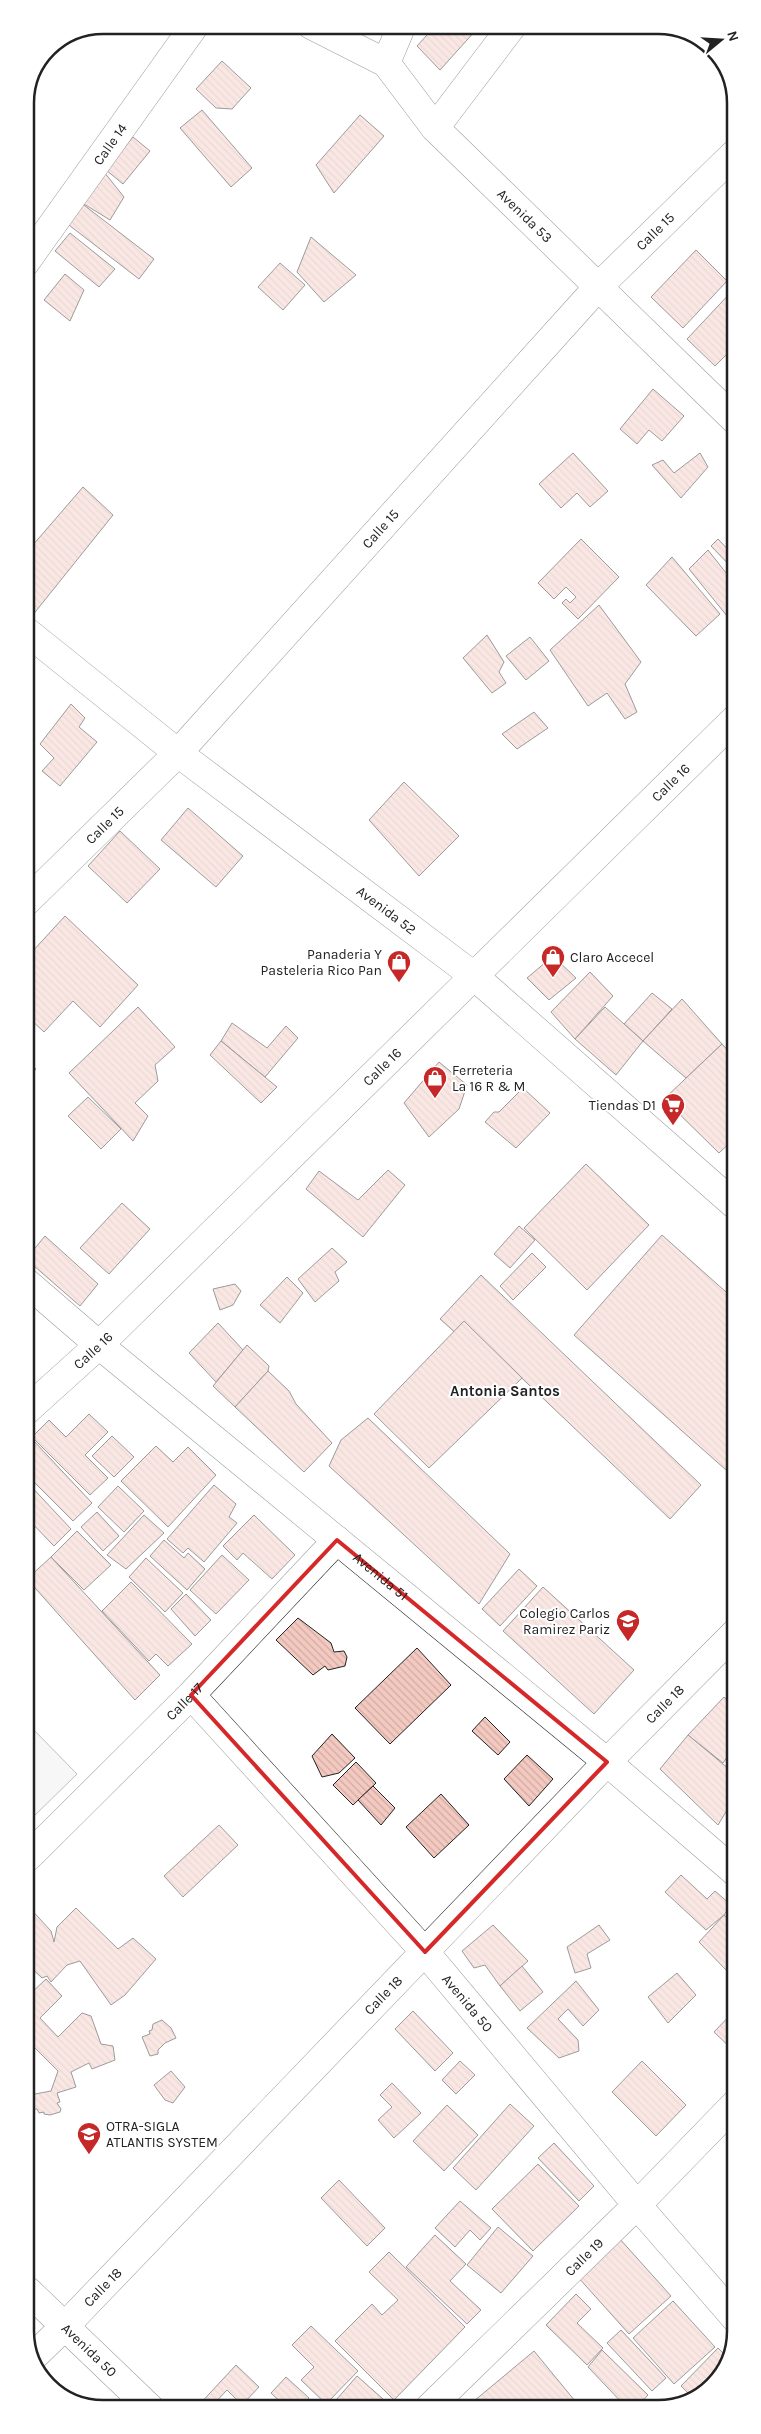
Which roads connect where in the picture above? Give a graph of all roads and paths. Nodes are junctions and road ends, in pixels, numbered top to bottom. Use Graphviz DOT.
graph roads {
  1 [pos="189,34"];
  2 [pos="329,34"];
  3 [pos="398,34"];
  4 [pos="506,34"];
  5 [pos="386,63"];
  6 [pos="435,128"];
  7 [pos="727,161"];
  8 [pos="34,250"];
  9 [pos="597,288"];
  10 [pos="727,412"];
  11 [pos="34,637"];
  12 [pos="727,727"];
  13 [pos="178,753"];
  14 [pos="34,894"];
  15 [pos="474,976"];
  16 [pos="727,1198"];
  17 [pos="34,1289"];
  18 [pos="99,1345"];
  19 [pos="34,1403"];
  20 [pos="337,1540"];
  21 [pos="727,1641"];
  22 [pos="191,1694"];
  23 [pos="607,1762"];
  24 [pos="34,1851"];
  25 [pos="727,1864"];
  26 [pos="425,1952"];
  27 [pos="727,2112"];
  28 [pos="637,2205"];
  29 [pos="34,2297"];
  30 [pos="727,2309"];
  31 [pos="64,2327"];
  32 [pos="37,2353"];
  33 [pos="141,2400"];
  34 [pos="437,2400"];
  1 -- 8 [label="street, Calle 14"];
  2 -- 5 [label="street, Avenida 53"];
  3 -- 5 [label="street"];
  4 -- 6 [label="street"];
  5 -- 6 [label="street, Avenida 53"];
  6 -- 9 [label="street, Avenida 53"];
  7 -- 9 [label="street, Calle 15"];
  9 -- 10 [label="street, Avenida 53"];
  9 -- 13 [label="street, Calle 15"];
  11 -- 13 [label="street, Avenida 52"];
  12 -- 15 [label="street, Calle 16"];
  13 -- 14 [label="street, Calle 15"];
  13 -- 15 [label="street, Avenida 52"];
  15 -- 16 [label="street, Avenida 52"];
  15 -- 18 [label="street, Calle 16"];
  17 -- 18 [label="street, Avenida 51"];
  18 -- 19 [label="street, Calle 16"];
  18 -- 20 [label="street, Avenida 51"];
  20 -- 22 [label="street, Calle 17"];
  20 -- 23 [label="street, Avenida 51"];
  21 -- 23 [label="street, Calle 18"];
  22 -- 24 [label="street, Calle 17"];
  22 -- 26 [label="street, Avenida 50"];
  23 -- 25 [label="street, Avenida 51"];
  23 -- 26 [label="street, Calle 18"];
  26 -- 28 [label="street, Avenida 50"];
  26 -- 31 [label="street, Calle 18"];
  27 -- 28 [label="street, Calle 19"];
  28 -- 30 [label="street, Avenida 50"];
  28 -- 34 [label="street, Calle 19"];
  29 -- 31 [label="street, Avenida 50"];
  31 -- 32 [label="street, Calle 18"];
  31 -- 33 [label="street, Avenida 50"];
}
